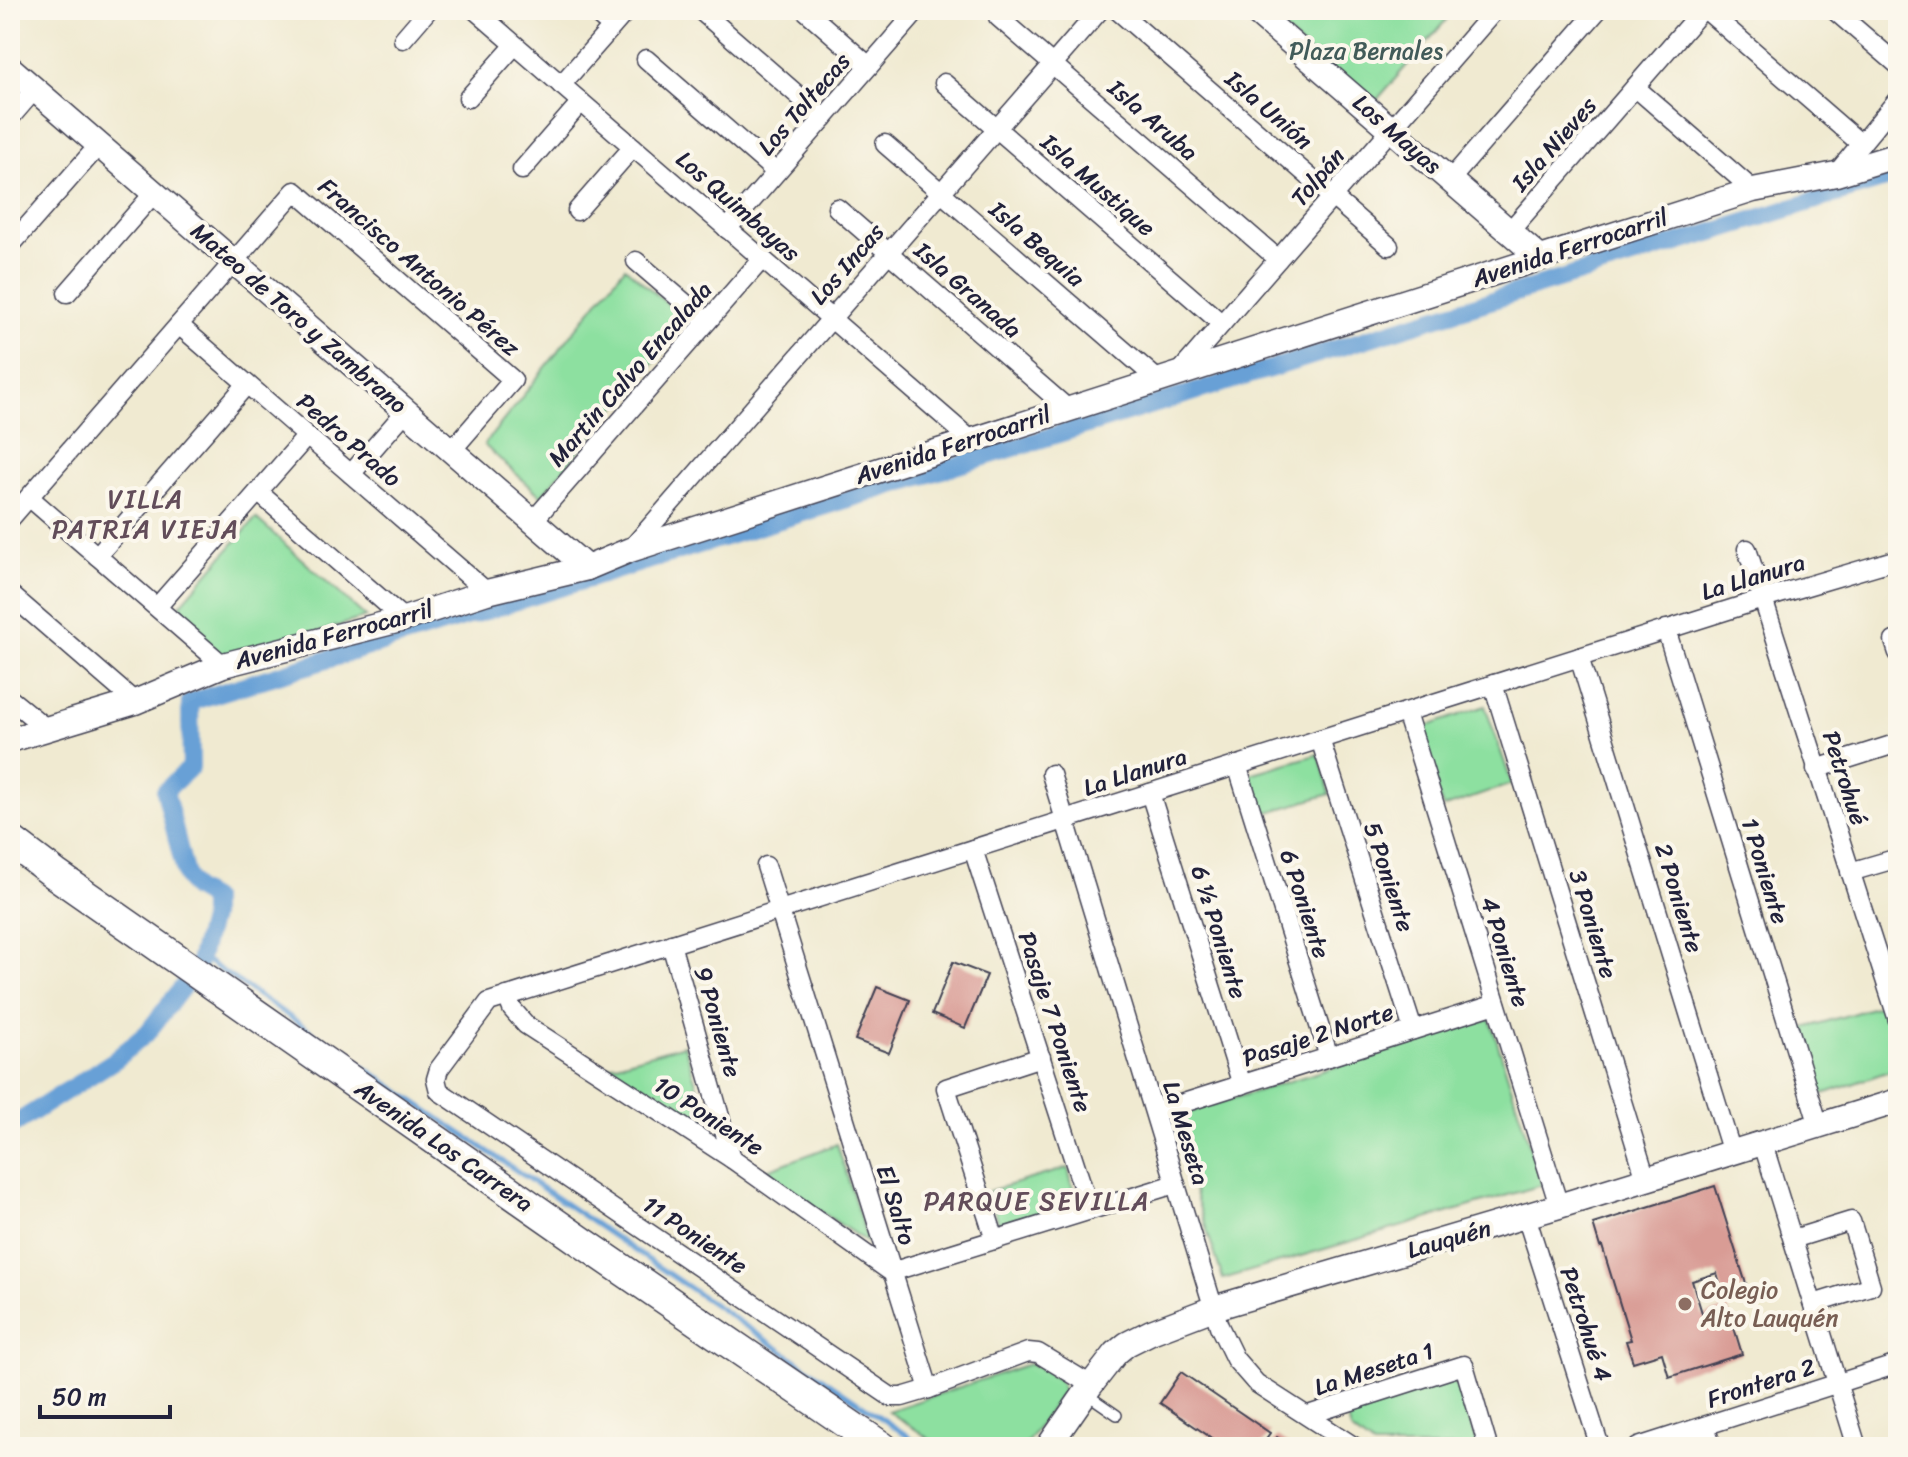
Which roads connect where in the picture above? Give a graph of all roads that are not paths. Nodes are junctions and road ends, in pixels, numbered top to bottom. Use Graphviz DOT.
graph roads {
  1 [pos="428,10"];
  2 [pos="475,10"];
  3 [pos="592,10"];
  4 [pos="627,10"];
  5 [pos="700,10"];
  6 [pos="805,10"];
  7 [pos="918,10"];
  8 [pos="1100,10"];
  9 [pos="1117,10"];
  10 [pos="1253,10"];
  11 [pos="1495,10"];
  12 [pos="1598,10"];
  13 [pos="1704,10"];
  14 [pos="1834,10"];
  15 [pos="998,17"];
  16 [pos="612,27"];
  17 [pos="403,39"];
  18 [pos="515,45"];
  19 [pos="646,59"];
  20 [pos="1053,64"];
  21 [pos="1898,65"];
  22 [pos="869,66"];
  23 [pos="10,68"];
  24 [pos="944,83"];
  25 [pos="561,85"];
  26 [pos="1635,87"];
  27 [pos="35,89"];
  28 [pos="468,98"];
  29 [pos="1898,99"];
  30 [pos="581,102"];
  31 [pos="10,118"];
  32 [pos="824,118"];
  33 [pos="997,129"];
  34 [pos="1391,129"];
  35 [pos="885,144"];
  36 [pos="1861,144"];
  37 [pos="99,145"];
  38 [pos="633,147"];
  39 [pos="1898,155"];
  40 [pos="522,170"];
  41 [pos="776,172"];
  42 [pos="1836,174"];
  43 [pos="1450,180"];
  44 [pos="1753,190"];
  45 [pos="154,193"];
  46 [pos="941,193"];
  47 [pos="1332,197"];
  48 [pos="837,208"];
  49 [pos="577,211"];
  50 [pos="727,229"];
  51 [pos="1509,232"];
  52 [pos="10,246"];
  53 [pos="1389,246"];
  54 [pos="888,253"];
  55 [pos="1540,258"];
  56 [pos="762,259"];
  57 [pos="1278,259"];
  58 [pos="636,261"];
  59 [pos="234,262"];
  60 [pos="67,293"];
  61 [pos="831,319"];
  62 [pos="707,322"];
  63 [pos="1221,323"];
  64 [pos="179,325"];
  65 [pos="1167,378"];
  66 [pos="247,384"];
  67 [pos="1067,408"];
  68 [pos="406,411"];
  69 [pos="307,436"];
  70 [pos="970,439"];
  71 [pos="452,450"];
  72 [pos="351,474"];
  73 [pos="258,492"];
  74 [pos="29,497"];
  75 [pos="10,519"];
  76 [pos="533,521"];
  77 [pos="1747,549"];
  78 [pos="630,550"];
  79 [pos="97,556"];
  80 [pos="1898,559"];
  81 [pos="587,568"];
  82 [pos="487,592"];
  83 [pos="10,594"];
  84 [pos="1763,599"];
  85 [pos="157,607"];
  86 [pos="404,619"];
  87 [pos="1666,629"];
  88 [pos="1579,657"];
  89 [pos="223,665"];
  90 [pos="1493,684"];
  91 [pos="10,699"];
  92 [pos="135,702"];
  93 [pos="1406,712"];
  94 [pos="47,729"];
  95 [pos="1320,739"];
  96 [pos="10,740"];
  97 [pos="1898,743"];
  98 [pos="1237,765"];
  99 [pos="1816,769"];
  100 [pos="1051,774"];
  101 [pos="1150,793"];
  102 [pos="1065,820"];
  103 [pos="10,840"];
  104 [pos="973,849"];
  105 [pos="1898,858"];
  106 [pos="766,866"];
  107 [pos="1850,872"];
  108 [pos="780,910"];
  109 [pos="671,944"];
  110 [pos="1890,970"];
  111 [pos="507,996"];
  112 [pos="1496,1004"];
  113 [pos="1898,1020"];
  114 [pos="1413,1030"];
  115 [pos="1041,1057"];
  116 [pos="1329,1057"];
  117 [pos="1242,1085"];
  118 [pos="439,1091"];
  119 [pos="1898,1101"];
  120 [pos="1155,1112"];
  121 [pos="1819,1126"];
  122 [pos="1763,1144"];
  123 [pos="1732,1153"];
  124 [pos="732,1159"];
  125 [pos="1646,1179"];
  126 [pos="1175,1184"];
  127 [pos="1559,1206"];
  128 [pos="1090,1210"];
  129 [pos="1526,1216"];
  130 [pos="1793,1239"];
  131 [pos="995,1240"];
  132 [pos="891,1272"];
  133 [pos="1813,1304"];
  134 [pos="1214,1308"];
  135 [pos="1898,1364"];
  136 [pos="1838,1383"];
  137 [pos="929,1389"];
  138 [pos="1088,1389"];
  139 [pos="1117,1415"];
  140 [pos="1308,1415"];
  141 [pos="1705,1426"];
  142 [pos="882,1447"];
  143 [pos="1048,1447"];
  144 [pos="1355,1447"];
  145 [pos="1488,1447"];
  146 [pos="1600,1447"];
  147 [pos="1638,1447"];
  148 [pos="1712,1447"];
  149 [pos="1857,1447"];
  1 -- 17 [label="street"];
  2 -- 18 [label="street, Los Quimbayas"];
  3 -- 16 [label="street"];
  4 -- 16 [label="street"];
  5 -- 32 [label="street"];
  6 -- 22 [label="street"];
  7 -- 22 [label="street, Los Toltecas"];
  8 -- 20 [label="street, Los Incas"];
  9 -- 47 [label="street, Isla Unión"];
  10 -- 34 [label="street, Los Mayas"];
  11 -- 34 [label="street, Tolpán"];
  12 -- 43 [label="street"];
  13 -- 26 [label="street, Isla Nieves"];
  13 -- 36 [label="street"];
  14 -- 21 [label="street"];
  15 -- 20 [label="street, Isla Aruba"];
  16 -- 25 [label="street"];
  18 -- 25 [label="street, Los Quimbayas"];
  18 -- 28 [label="street"];
  19 -- 41 [label="street"];
  20 -- 33 [label="street, Los Incas"];
  20 -- 57 [label="street, Isla Aruba"];
  22 -- 32 [label="street, Los Toltecas"];
  23 -- 27 [label="street, Mateo de Toro y Zambrano"];
  24 -- 33 [label="street, Isla Mustique"];
  25 -- 30 [label="street, Los Quimbayas"];
  26 -- 44 [label="street"];
  26 -- 51 [label="street, Isla Nieves"];
  27 -- 31 [label="street"];
  27 -- 37 [label="street, Mateo de Toro y Zambrano"];
  29 -- 36 [label="street"];
  30 -- 38 [label="street, Los Quimbayas"];
  30 -- 40 [label="street"];
  32 -- 41 [label="street, Los Toltecas"];
  33 -- 46 [label="street, Los Incas"];
  33 -- 63 [label="street, Isla Mustique"];
  34 -- 43 [label="street, Los Mayas"];
  34 -- 47 [label="street, Tolpán"];
  35 -- 46 [label="street, Isla Bequia"];
  36 -- 42 [label="street"];
  37 -- 45 [label="street, Mateo de Toro y Zambrano"];
  37 -- 52 [label="street"];
  38 -- 49 [label="street"];
  38 -- 50 [label="street, Los Quimbayas"];
  39 -- 42 [label="street, Avenida Ferrocarril"];
  41 -- 50 [label="street, Los Toltecas"];
  42 -- 44 [label="street, Avenida Ferrocarril"];
  43 -- 51 [label="street, Los Mayas"];
  44 -- 55 [label="street, Avenida Ferrocarril"];
  45 -- 59 [label="street, Mateo de Toro y Zambrano"];
  45 -- 60 [label="street"];
  46 -- 54 [label="street, Los Incas"];
  46 -- 65 [label="street, Isla Bequia"];
  47 -- 53 [label="street, Isla Unión"];
  47 -- 57 [label="street, Tolpán"];
  48 -- 54 [label="street, Isla Granada"];
  50 -- 56 [label="street, Los Quimbayas"];
  51 -- 55 [label="street, Los Mayas"];
  54 -- 61 [label="street, Los Incas"];
  54 -- 67 [label="street, Isla Granada"];
  55 -- 65 [label="street, Avenida Ferrocarril"];
  56 -- 61 [label="street, Los Quimbayas"];
  56 -- 62 [label="street, Martin Calvo Encalada"];
  57 -- 63 [label="street, Tolpán"];
  58 -- 62 [label="street"];
  59 -- 64 [label="street"];
  59 -- 68 [label="street, Mateo de Toro y Zambrano"];
  59 -- 71 [label="street, Francisco Antonio Pérez"];
  61 -- 70 [label="street, Los Quimbayas"];
  61 -- 78 [label="street, Los Incas"];
  62 -- 76 [label="street, Martin Calvo Encalada"];
  63 -- 65 [label="street, Tolpán"];
  64 -- 66 [label="street, Pedro Prado"];
  64 -- 74 [label="street"];
  65 -- 67 [label="street, Avenida Ferrocarril"];
  66 -- 69 [label="street, Pedro Prado"];
  66 -- 79 [label="street"];
  67 -- 70 [label="street, Avenida Ferrocarril"];
  68 -- 71 [label="street, Mateo de Toro y Zambrano"];
  68 -- 72 [label="street"];
  69 -- 72 [label="street, Pedro Prado"];
  69 -- 73 [label="street"];
  70 -- 78 [label="street, Avenida Ferrocarril"];
  71 -- 76 [label="street, Mateo de Toro y Zambrano"];
  72 -- 82 [label="street, Pedro Prado"];
  73 -- 85 [label="street"];
  73 -- 86 [label="street"];
  74 -- 75 [label="street"];
  74 -- 79 [label="street"];
  76 -- 81 [label="street, Mateo de Toro y Zambrano"];
  77 -- 84 [label="street, Petrohué"];
  78 -- 81 [label="street, Avenida Ferrocarril"];
  79 -- 85 [label="street"];
  80 -- 84 [label="street, La Llanura"];
  81 -- 82 [label="street, Avenida Ferrocarril"];
  82 -- 86 [label="street, Avenida Ferrocarril"];
  83 -- 92 [label="street"];
  84 -- 87 [label="street, La Llanura"];
  84 -- 99 [label="street, Petrohué"];
  85 -- 89 [label="street"];
  86 -- 89 [label="street, Avenida Ferrocarril"];
  87 -- 88 [label="street, La Llanura"];
  87 -- 121 [label="street, 1 Poniente"];
  88 -- 90 [label="street, La Llanura"];
  88 -- 123 [label="street, 2 Poniente"];
  89 -- 92 [label="street, Avenida Ferrocarril"];
  90 -- 93 [label="street, La Llanura"];
  90 -- 125 [label="street, 3 Poniente"];
  91 -- 94 [label="street"];
  92 -- 94 [label="street, Avenida Ferrocarril"];
  93 -- 95 [label="street, La Llanura"];
  93 -- 112 [label="street, 4 Poniente"];
  94 -- 96 [label="street, Avenida Ferrocarril"];
  95 -- 98 [label="street, La Llanura"];
  95 -- 114 [label="street, 5 Poniente"];
  97 -- 99 [label="street"];
  98 -- 101 [label="street, La Llanura"];
  98 -- 116 [label="street, 6 Poniente"];
  99 -- 107 [label="street, Petrohué"];
  100 -- 102 [label="street, La Meseta"];
  101 -- 102 [label="street, La Llanura"];
  101 -- 117 [label="street, 6 ½ Poniente"];
  102 -- 104 [label="street, La Llanura"];
  102 -- 120 [label="street, La Meseta"];
  103 -- 142 [label="main road, Avenida Los Carrera"];
  104 -- 108 [label="street, La Llanura"];
  104 -- 115 [label="street, Pasaje 7 Poniente"];
  105 -- 107 [label="street"];
  106 -- 108 [label="street, El Salto"];
  107 -- 110 [label="street, Petrohué"];
  108 -- 109 [label="street, La Llanura"];
  108 -- 132 [label="street, El Salto"];
  109 -- 111 [label="street, La Llanura"];
  109 -- 124 [label="street, 9 Poniente"];
  110 -- 113 [label="street, Petrohué"];
  111 -- 118 [label="street, La Llanura"];
  111 -- 124 [label="street, 10 Poniente"];
  112 -- 114 [label="street, Pasaje 2 Norte"];
  112 -- 127 [label="street, 4 Poniente"];
  114 -- 116 [label="street, Pasaje 2 Norte"];
  115 -- 128 [label="street, Pasaje 7 Poniente"];
  115 -- 131 [label="street"];
  116 -- 117 [label="street, Pasaje 2 Norte"];
  117 -- 120 [label="street, Pasaje 2 Norte"];
  118 -- 137 [label="street, 11 Poniente"];
  119 -- 121 [label="street, Lauquén"];
  120 -- 126 [label="street, La Meseta"];
  121 -- 122 [label="street, Lauquén"];
  122 -- 123 [label="street, Lauquén"];
  122 -- 130 [label="street"];
  123 -- 125 [label="street, Lauquén"];
  124 -- 132 [label="street, 10 Poniente"];
  125 -- 127 [label="street, Lauquén"];
  126 -- 128 [label="street"];
  126 -- 134 [label="street, La Meseta"];
  127 -- 129 [label="street, Lauquén"];
  128 -- 131 [label="street"];
  129 -- 134 [label="street, Lauquén"];
  129 -- 146 [label="street, Petrohué 4"];
  130 -- 133 [label="street"];
  130 -- 133 [label="street"];
  131 -- 132 [label="street"];
  132 -- 137 [label="street, El Salto"];
  133 -- 136 [label="street"];
  134 -- 138 [label="street, Lauquén"];
  134 -- 140 [label="street, La Meseta"];
  135 -- 136 [label="street, Frontera 2"];
  136 -- 141 [label="street, Frontera 2"];
  136 -- 149 [label="street"];
  137 -- 138 [label="street"];
  138 -- 139 [label="lane"];
  138 -- 143 [label="street, Lauquén"];
  140 -- 144 [label="street, La Meseta"];
  140 -- 145 [label="street, La Meseta 1"];
  141 -- 147 [label="street, Frontera 2"];
  141 -- 148 [label="street"];
}
